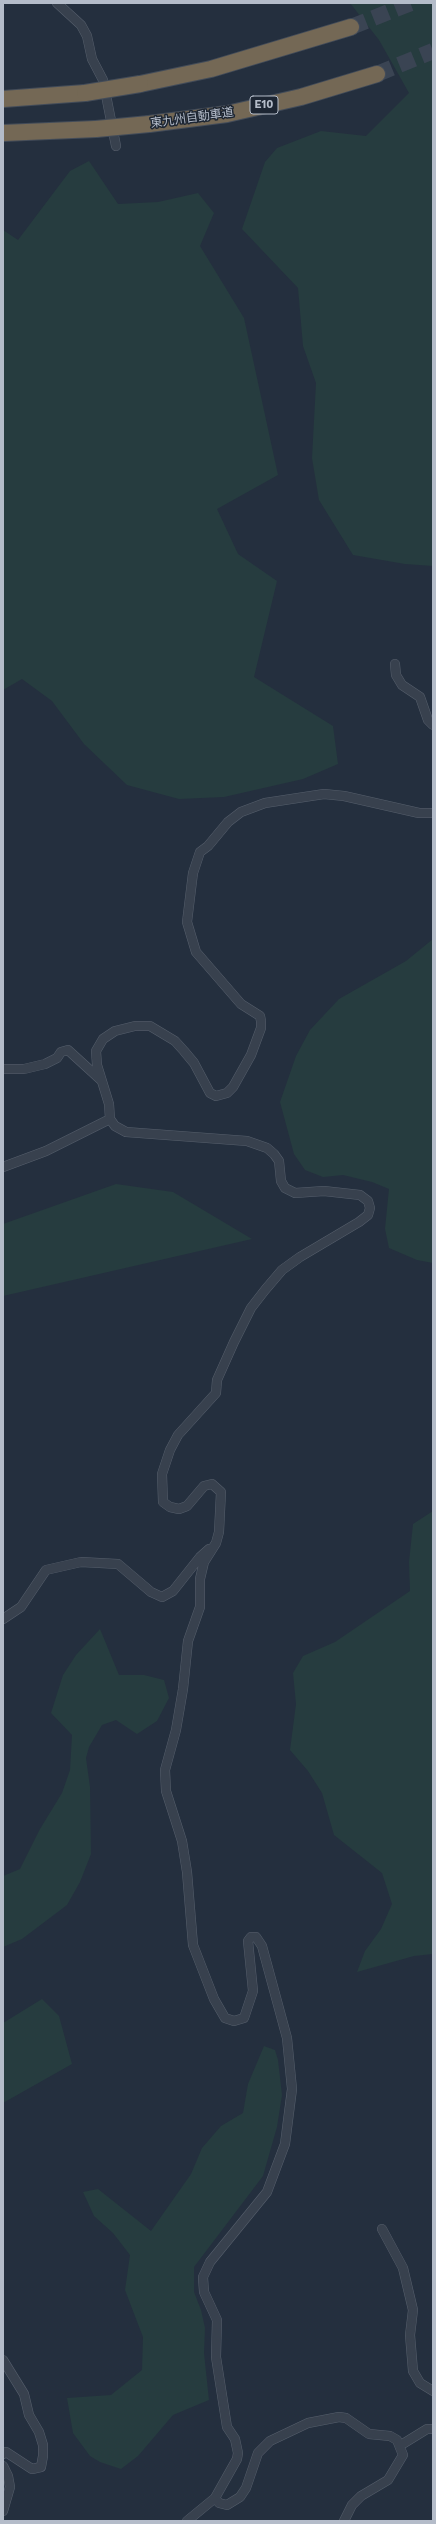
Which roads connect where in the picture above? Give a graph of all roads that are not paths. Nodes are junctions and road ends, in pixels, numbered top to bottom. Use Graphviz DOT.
graph roads {
  1 [pos="57,3"];
  2 [pos="351,27"];
  3 [pos="377,74"];
  4 [pos="3,99"];
  5 [pos="3,132"];
  6 [pos="116,146"];
  7 [pos="395,664"];
  8 [pos="433,725"];
  9 [pos="433,813"];
  10 [pos="3,1069"];
  11 [pos="103,1082"];
  12 [pos="110,1119"];
  13 [pos="3,1167"];
  14 [pos="216,1543"];
  15 [pos="3,1619"];
  16 [pos="382,2229"];
  17 [pos="3,2360"];
  18 [pos="433,2391"];
  19 [pos="433,2429"];
  20 [pos="401,2445"];
  21 [pos="3,2454"];
  22 [pos="3,2466"];
  23 [pos="215,2498"];
  24 [pos="3,2511"];
  25 [pos="187,2521"];
  26 [pos="344,2521"];
  1 -- 6 [label="street"];
  2 -- 4 [label="highway, bridge"];
  3 -- 5 [label="highway, 東九州自動車道 / E10, bridge"];
  7 -- 8 [label="street"];
  9 -- 11 [label="street"];
  10 -- 11 [label="street"];
  11 -- 12 [label="street"];
  12 -- 13 [label="street"];
  12 -- 14 [label="street"];
  14 -- 15 [label="street"];
  14 -- 23 [label="street"];
  16 -- 18 [label="street"];
  17 -- 21 [label="street"];
  19 -- 20 [label="street"];
  20 -- 23 [label="street"];
  20 -- 26 [label="street"];
  22 -- 24 [label="street"];
  23 -- 25 [label="street"];
}
